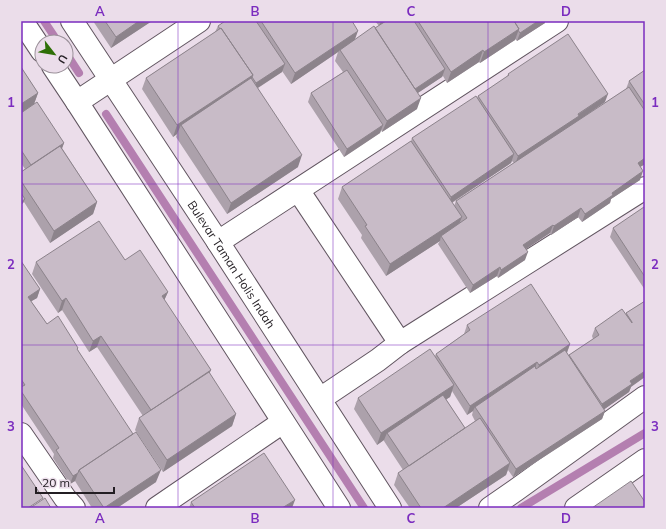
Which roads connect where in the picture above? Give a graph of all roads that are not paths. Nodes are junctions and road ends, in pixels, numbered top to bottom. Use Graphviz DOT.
graph roads {
  1 [pos="22,21"];
  2 [pos="72,21"];
  3 [pos="199,21"];
  4 [pos="557,21"];
  5 [pos="34,38"];
  6 [pos="58,74"];
  7 [pos="112,80"];
  8 [pos="77,102"];
  9 [pos="645,188"];
  10 [pos="298,190"];
  11 [pos="218,242"];
  12 [pos="400,343"];
  13 [pos="645,397"];
  14 [pos="320,399"];
  15 [pos="283,422"];
  16 [pos="21,434"];
  17 [pos="644,463"];
  18 [pos="74,508"];
  19 [pos="156,508"];
  20 [pos="339,508"];
  21 [pos="390,508"];
  22 [pos="490,508"];
  23 [pos="576,508"];
  1 -- 5 [label="street"];
  2 -- 7 [label="street, Bulevar Taman Holis Indah"];
  3 -- 7 [label="street"];
  4 -- 10 [label="street"];
  6 -- 8 [label="street"];
  7 -- 8 [label="street"];
  7 -- 11 [label="street, Bulevar Taman Holis Indah"];
  8 -- 15 [label="street"];
  9 -- 12 [label="street"];
  10 -- 11 [label="street"];
  10 -- 12 [label="street"];
  11 -- 14 [label="street, Bulevar Taman Holis Indah"];
  12 -- 14 [label="street"];
  13 -- 22 [label="street"];
  14 -- 21 [label="street, Bulevar Taman Holis Indah"];
  15 -- 19 [label="street"];
  15 -- 20 [label="street"];
  16 -- 18 [label="street"];
  17 -- 23 [label="street"];
}
